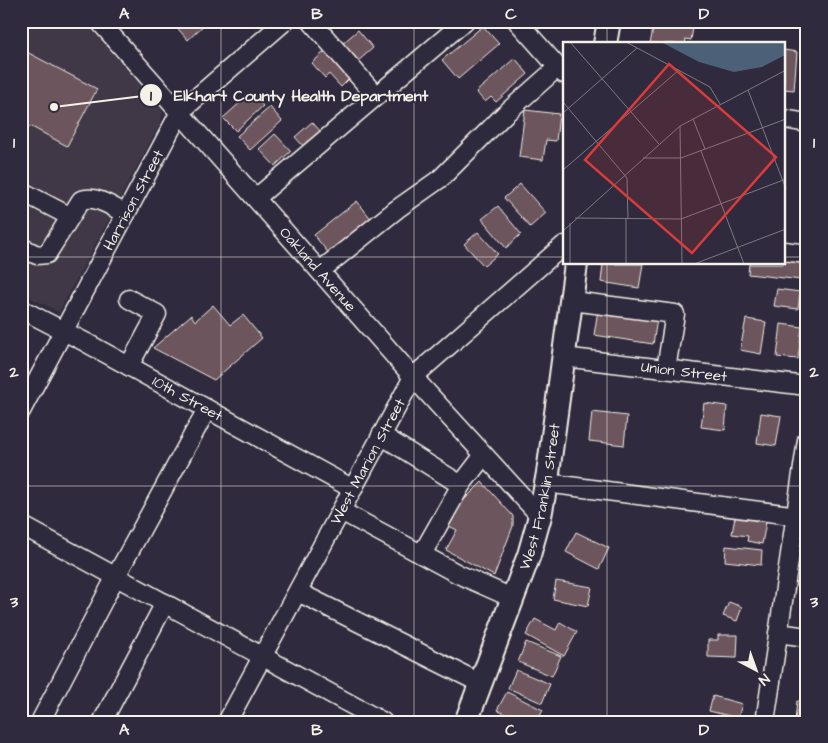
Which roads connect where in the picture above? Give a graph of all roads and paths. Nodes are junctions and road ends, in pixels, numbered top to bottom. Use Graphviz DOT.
graph roads {
  1 [pos="99,21"];
  2 [pos="285,21"];
  3 [pos="312,21"];
  4 [pos="465,21"];
  5 [pos="518,21"];
  6 [pos="609,21"];
  7 [pos="605,42"];
  8 [pos="561,71"];
  9 [pos="376,96"];
  10 [pos="180,112"];
  11 [pos="786,119"];
  12 [pos="807,122"];
  13 [pos="21,191"];
  14 [pos="256,198"];
  15 [pos="126,214"];
  16 [pos="69,216"];
  17 [pos="563,246"];
  18 [pos="21,247"];
  19 [pos="786,251"];
  20 [pos="807,254"];
  21 [pos="576,265"];
  22 [pos="320,271"];
  23 [pos="129,299"];
  24 [pos="572,301"];
  25 [pos="21,309"];
  26 [pos="65,332"];
  27 [pos="563,356"];
  28 [pos="129,366"];
  29 [pos="666,369"];
  30 [pos="412,377"];
  31 [pos="807,386"];
  32 [pos="207,409"];
  33 [pos="21,411"];
  34 [pos="381,435"];
  35 [pos="807,440"];
  36 [pos="484,455"];
  37 [pos="546,484"];
  38 [pos="461,485"];
  39 [pos="353,489"];
  40 [pos="341,511"];
  41 [pos="540,516"];
  42 [pos="801,516"];
  43 [pos="21,525"];
  44 [pos="422,554"];
  45 [pos="116,576"];
  46 [pos="298,592"];
  47 [pos="512,598"];
  48 [pos="165,603"];
  49 [pos="778,633"];
  50 [pos="807,637"];
  51 [pos="263,656"];
  52 [pos="480,683"];
  53 [pos="40,722"];
  54 [pos="102,722"];
  55 [pos="227,722"];
  56 [pos="383,722"];
  57 [pos="466,722"];
  58 [pos="765,722"];
  1 -- 10 [label="street, Oakland Avenue"];
  2 -- 10 [label="street, Harrison Street"];
  3 -- 9 [label="street"];
  4 -- 9 [label="street"];
  5 -- 8 [label="street"];
  6 -- 7 [label="main road"];
  8 -- 22 [label="street"];
  9 -- 14 [label="street"];
  10 -- 14 [label="street, Oakland Avenue"];
  10 -- 15 [label="street, Harrison Street"];
  11 -- 12 [label="street"];
  13 -- 16 [label="street"];
  14 -- 22 [label="street, Oakland Avenue"];
  15 -- 16 [label="street"];
  15 -- 26 [label="street, Harrison Street"];
  16 -- 18 [label="street"];
  17 -- 30 [label="street, West Marion Street"];
  19 -- 20 [label="street"];
  21 -- 24 [label="main road, West Franklin Street"];
  22 -- 30 [label="street, Oakland Avenue"];
  23 -- 28 [label="street"];
  24 -- 27 [label="main road, West Franklin Street"];
  24 -- 29 [label="street"];
  25 -- 26 [label="street, 10th Street"];
  26 -- 28 [label="street, 10th Street"];
  26 -- 33 [label="street, Harrison Street"];
  27 -- 29 [label="street, Union Street"];
  27 -- 37 [label="main road, West Franklin Street"];
  28 -- 32 [label="street, 10th Street"];
  29 -- 31 [label="street, Union Street"];
  30 -- 34 [label="street, West Marion Street"];
  30 -- 36 [label="street, Oakland Avenue"];
  32 -- 39 [label="street, 10th Street"];
  32 -- 45 [label="street"];
  34 -- 38 [label="street"];
  34 -- 39 [label="street, West Marion Street"];
  35 -- 42 [label="street"];
  36 -- 38 [label="street"];
  36 -- 41 [label="street, Oakland Avenue"];
  37 -- 41 [label="main road, West Franklin Street"];
  37 -- 42 [label="street"];
  38 -- 44 [label="street"];
  39 -- 40 [label="street, West Marion Street"];
  40 -- 44 [label="street"];
  40 -- 46 [label="street, West Marion Street"];
  41 -- 47 [label="main road, West Franklin Street"];
  42 -- 49 [label="street"];
  43 -- 45 [label="street"];
  44 -- 47 [label="street"];
  45 -- 48 [label="street"];
  45 -- 53 [label="street"];
  46 -- 51 [label="street, West Marion Street"];
  46 -- 52 [label="street"];
  47 -- 52 [label="main road, West Franklin Street"];
  48 -- 51 [label="street"];
  48 -- 54 [label="street"];
  49 -- 50 [label="street"];
  49 -- 58 [label="street"];
  51 -- 55 [label="street, West Marion Street"];
  51 -- 56 [label="street"];
  52 -- 57 [label="main road, West Franklin Street"];
}
